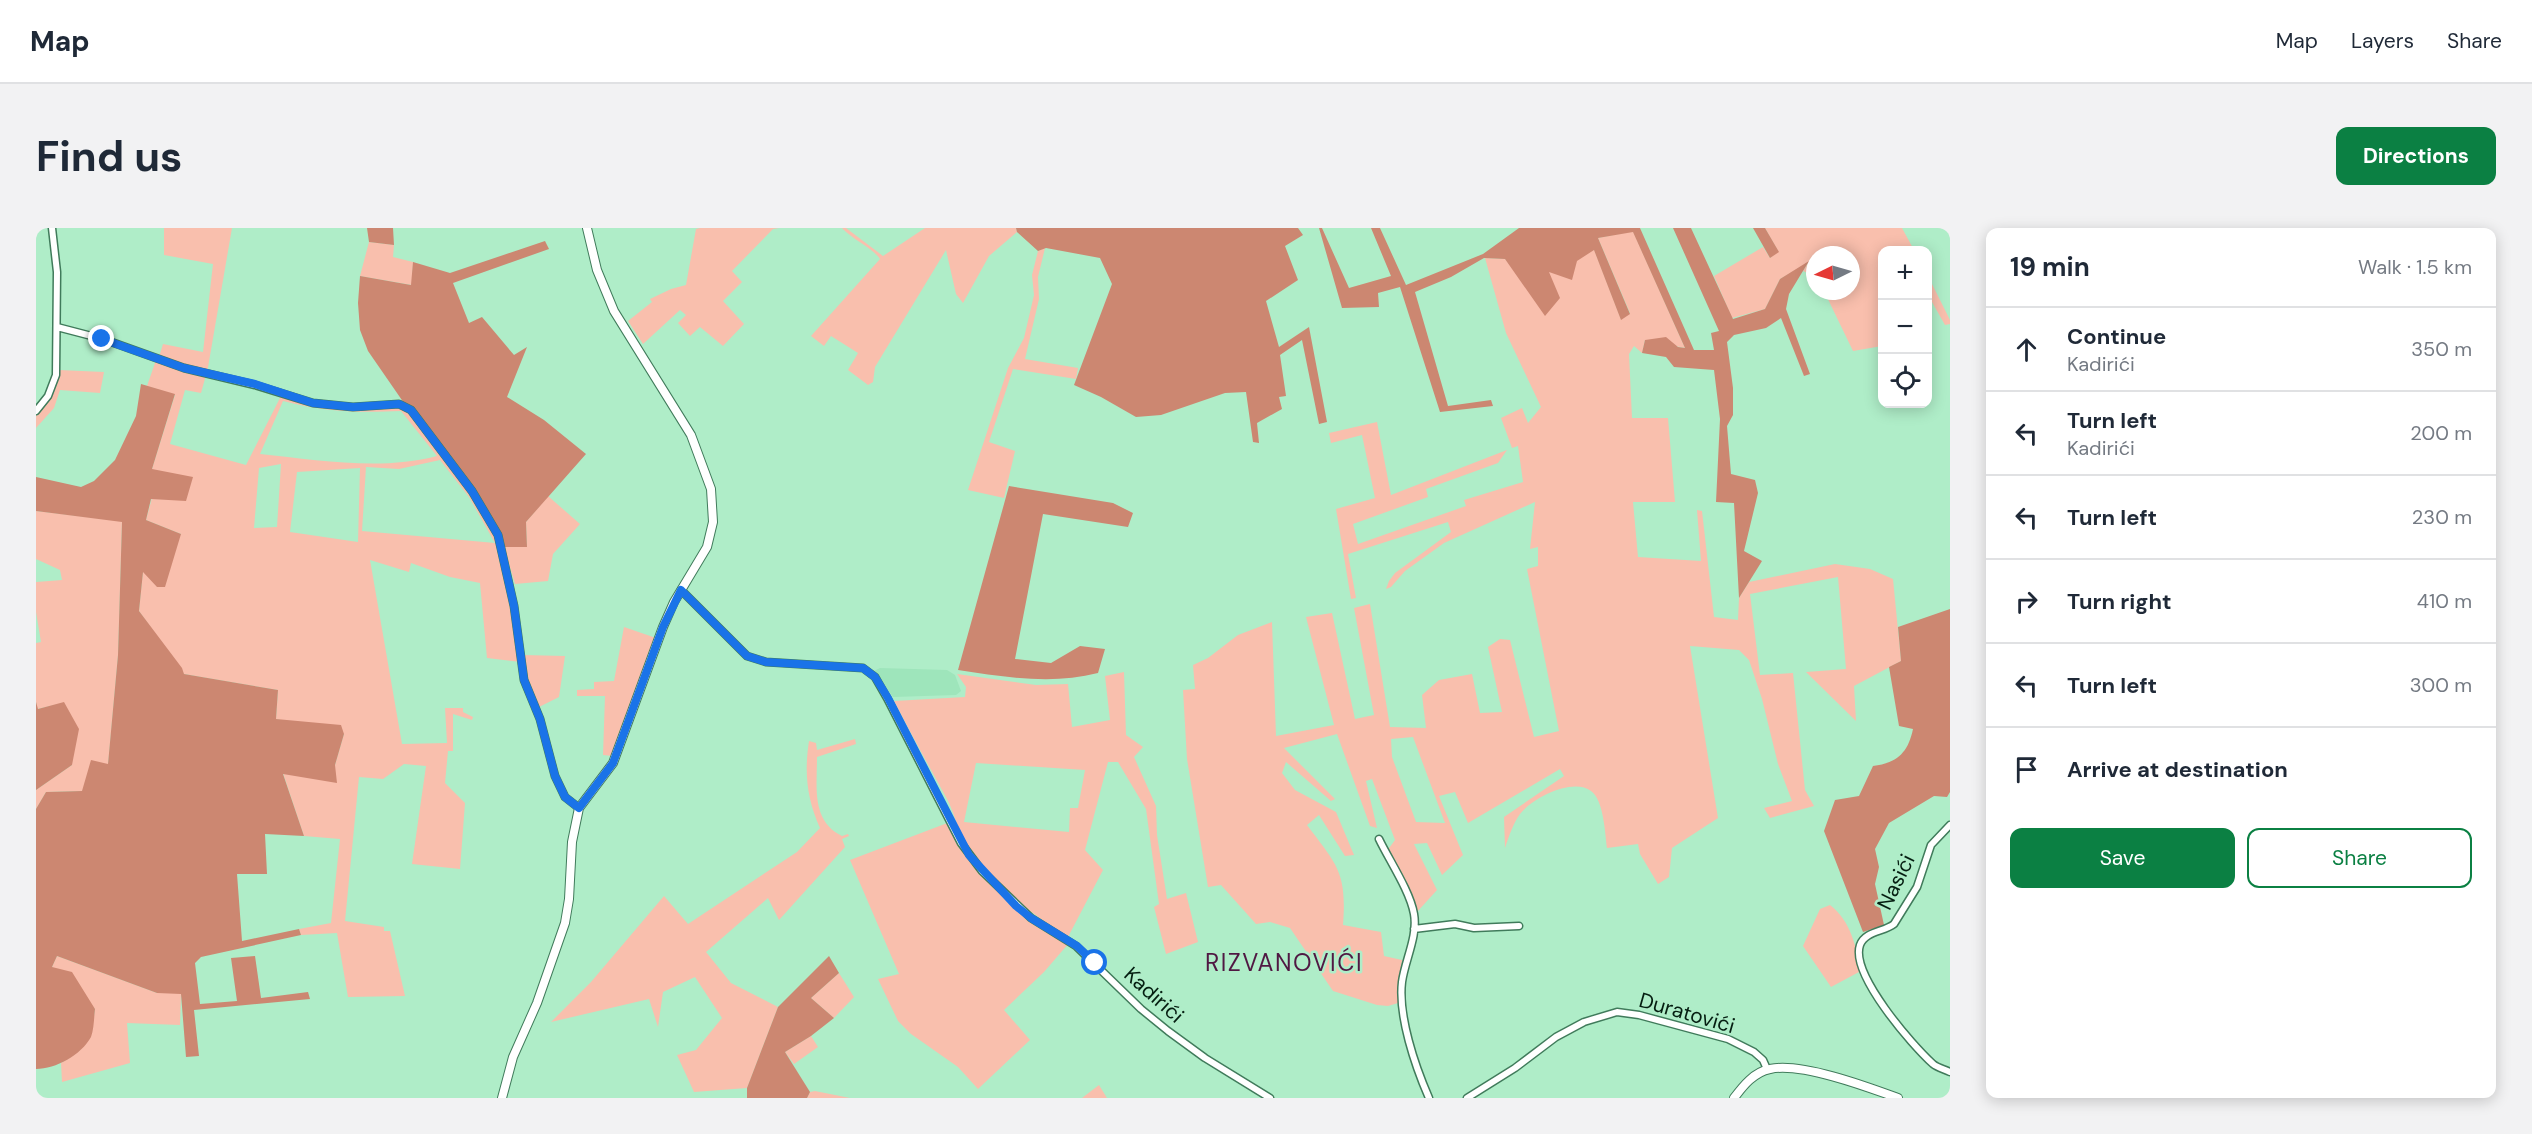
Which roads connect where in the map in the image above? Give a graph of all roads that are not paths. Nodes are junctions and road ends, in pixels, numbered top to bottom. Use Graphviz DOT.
graph roads {
  1 [pos="52,228"];
  2 [pos="587,228"];
  3 [pos="57,327"];
  4 [pos="36,411"];
  5 [pos="681,590"];
  6 [pos="579,808"];
  7 [pos="1950,825"];
  8 [pos="1378,839"];
  9 [pos="1519,926"];
  10 [pos="1414,929"];
  11 [pos="1767,1069"];
  12 [pos="1950,1072"];
  13 [pos="502,1098"];
  14 [pos="1270,1098"];
  15 [pos="1429,1098"];
  16 [pos="1467,1098"];
  17 [pos="1734,1098"];
  18 [pos="1898,1098"];
  1 -- 3 [label="street"];
  2 -- 5 [label="street"];
  3 -- 4 [label="street"];
  3 -- 6 [label="street"];
  5 -- 6 [label="street"];
  5 -- 14 [label="street, Kadirići"];
  6 -- 13 [label="street"];
  7 -- 12 [label="street, Nasići"];
  8 -- 10 [label="street"];
  9 -- 10 [label="street"];
  10 -- 15 [label="street"];
  11 -- 16 [label="street, Duratovići"];
  11 -- 17 [label="street"];
  11 -- 18 [label="street"];
}
